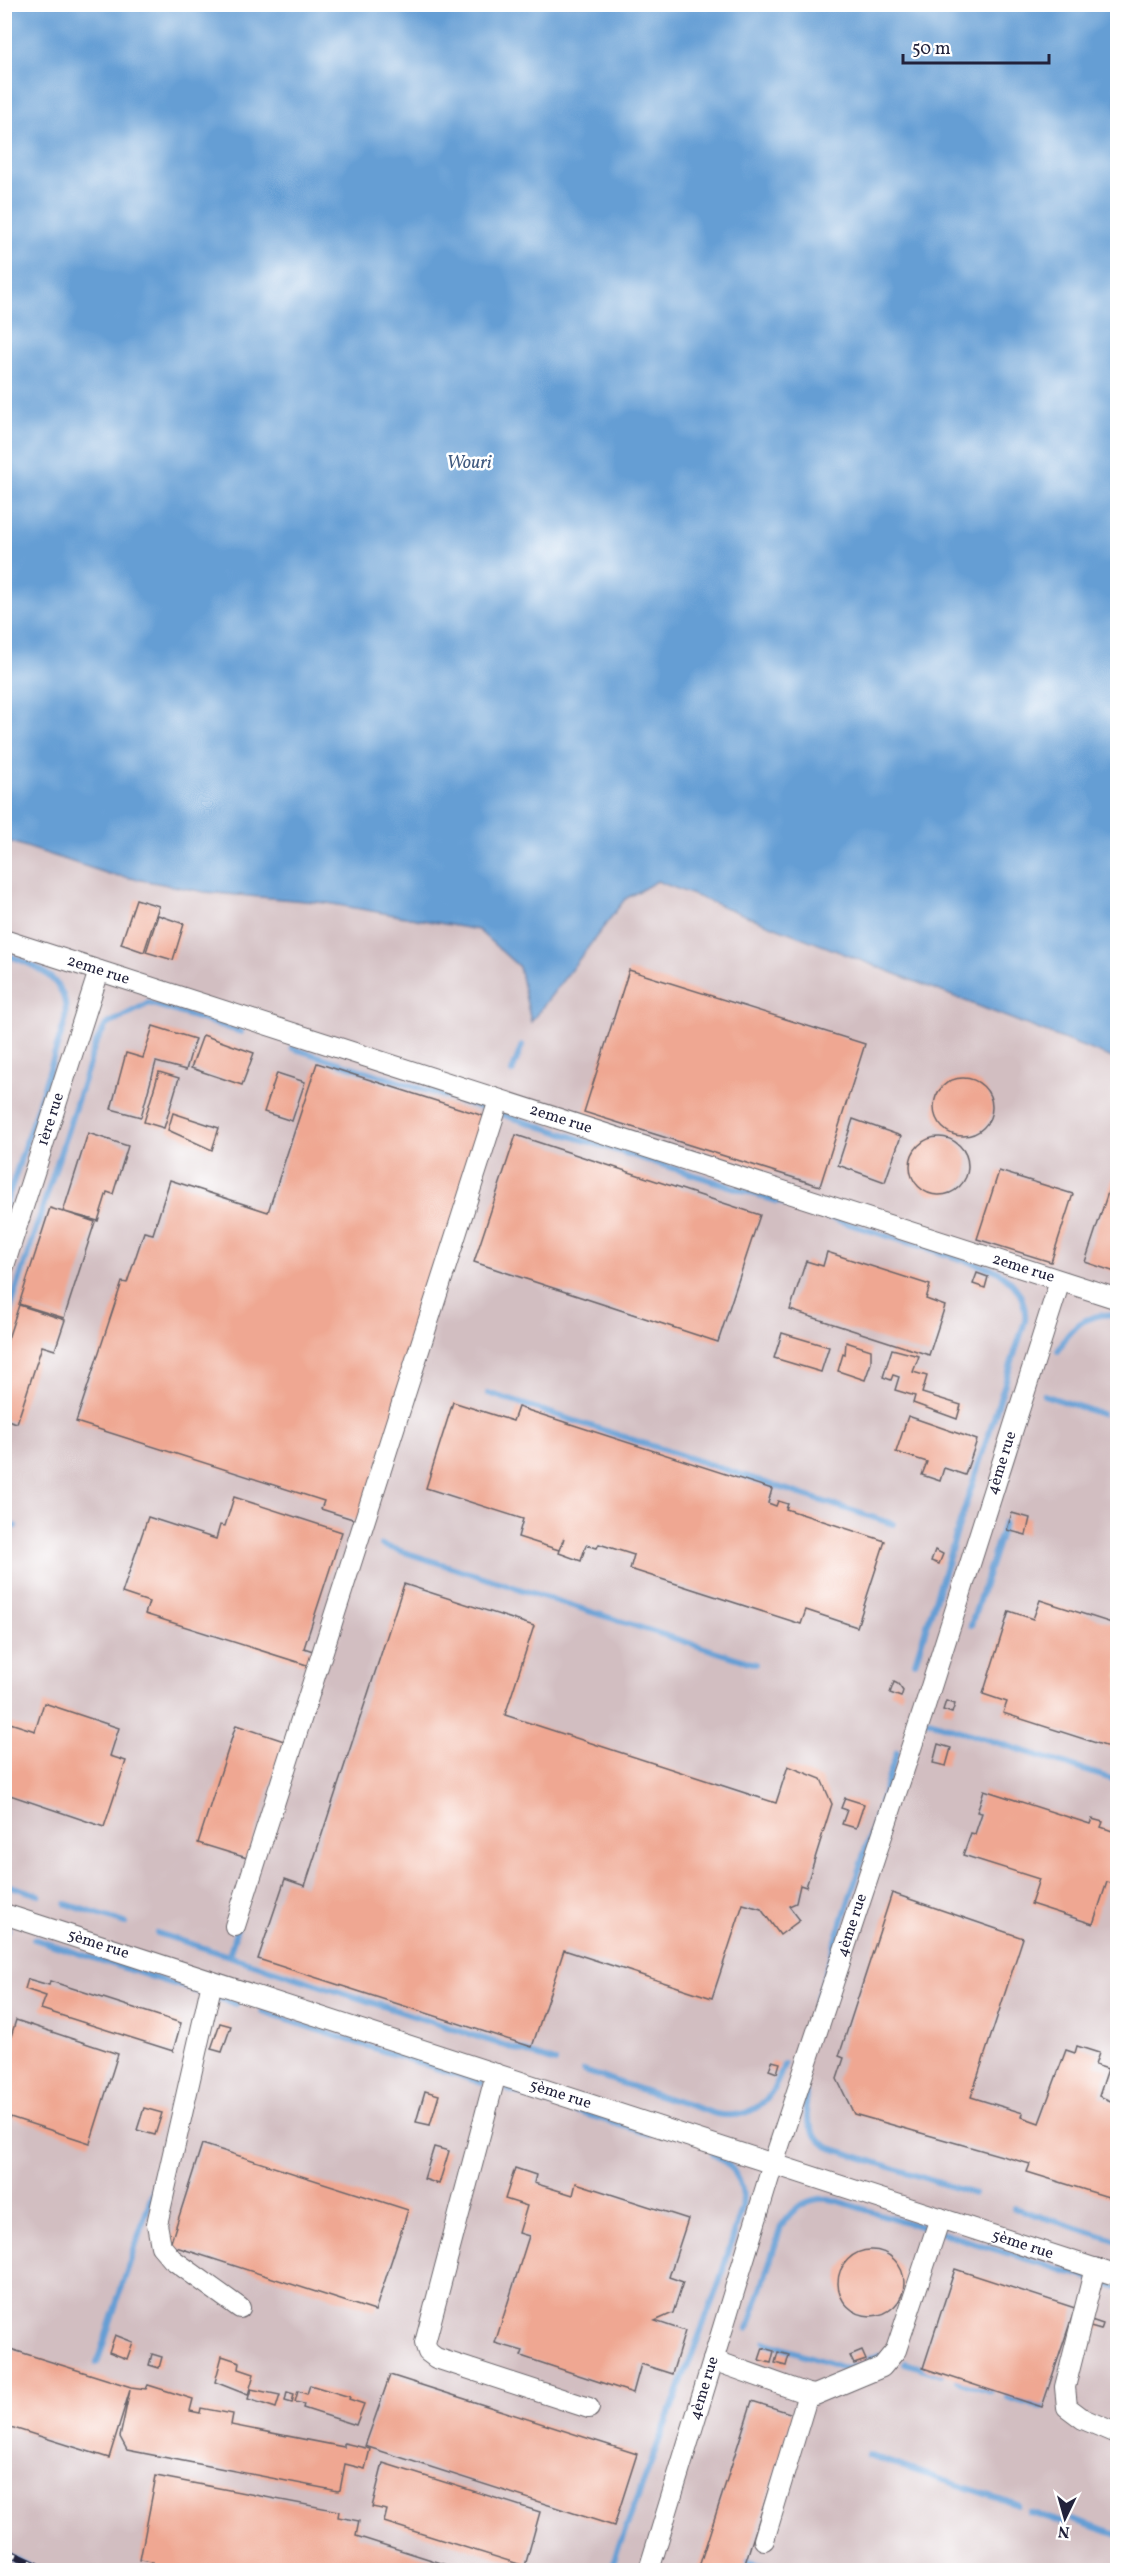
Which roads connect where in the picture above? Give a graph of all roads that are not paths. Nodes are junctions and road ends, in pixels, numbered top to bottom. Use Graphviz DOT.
graph roads {
  1 [pos="4,940"];
  2 [pos="99,971"];
  3 [pos="499,1100"];
  4 [pos="4,1266"];
  5 [pos="1060,1281"];
  6 [pos="1118,1299"];
  7 [pos="4,1914"];
  8 [pos="235,1926"];
  9 [pos="212,1982"];
  10 [pos="496,2074"];
  11 [pos="773,2164"];
  12 [pos="940,2218"];
  13 [pos="1095,2268"];
  14 [pos="1118,2276"];
  15 [pos="240,2308"];
  16 [pos="713,2360"];
  17 [pos="808,2394"];
  18 [pos="589,2408"];
  19 [pos="1118,2434"];
  20 [pos="764,2540"];
  21 [pos="649,2571"];
  1 -- 2 [label="street, 2eme rue"];
  2 -- 3 [label="street, 2eme rue"];
  2 -- 4 [label="street, 1ère rue"];
  3 -- 5 [label="street, 2eme rue"];
  3 -- 8 [label="street"];
  5 -- 6 [label="street, 2eme rue"];
  5 -- 11 [label="street, 4ème rue"];
  7 -- 9 [label="street, 5ème rue"];
  9 -- 10 [label="street, 5ème rue"];
  9 -- 15 [label="street"];
  10 -- 11 [label="street, 5ème rue"];
  10 -- 18 [label="street"];
  11 -- 12 [label="street, 5ème rue"];
  11 -- 16 [label="street, 4ème rue"];
  12 -- 13 [label="street, 5ème rue"];
  12 -- 17 [label="street"];
  13 -- 14 [label="street, 5ème rue"];
  13 -- 19 [label="street"];
  16 -- 17 [label="street"];
  16 -- 21 [label="street, 4ème rue"];
  17 -- 20 [label="street"];
}
